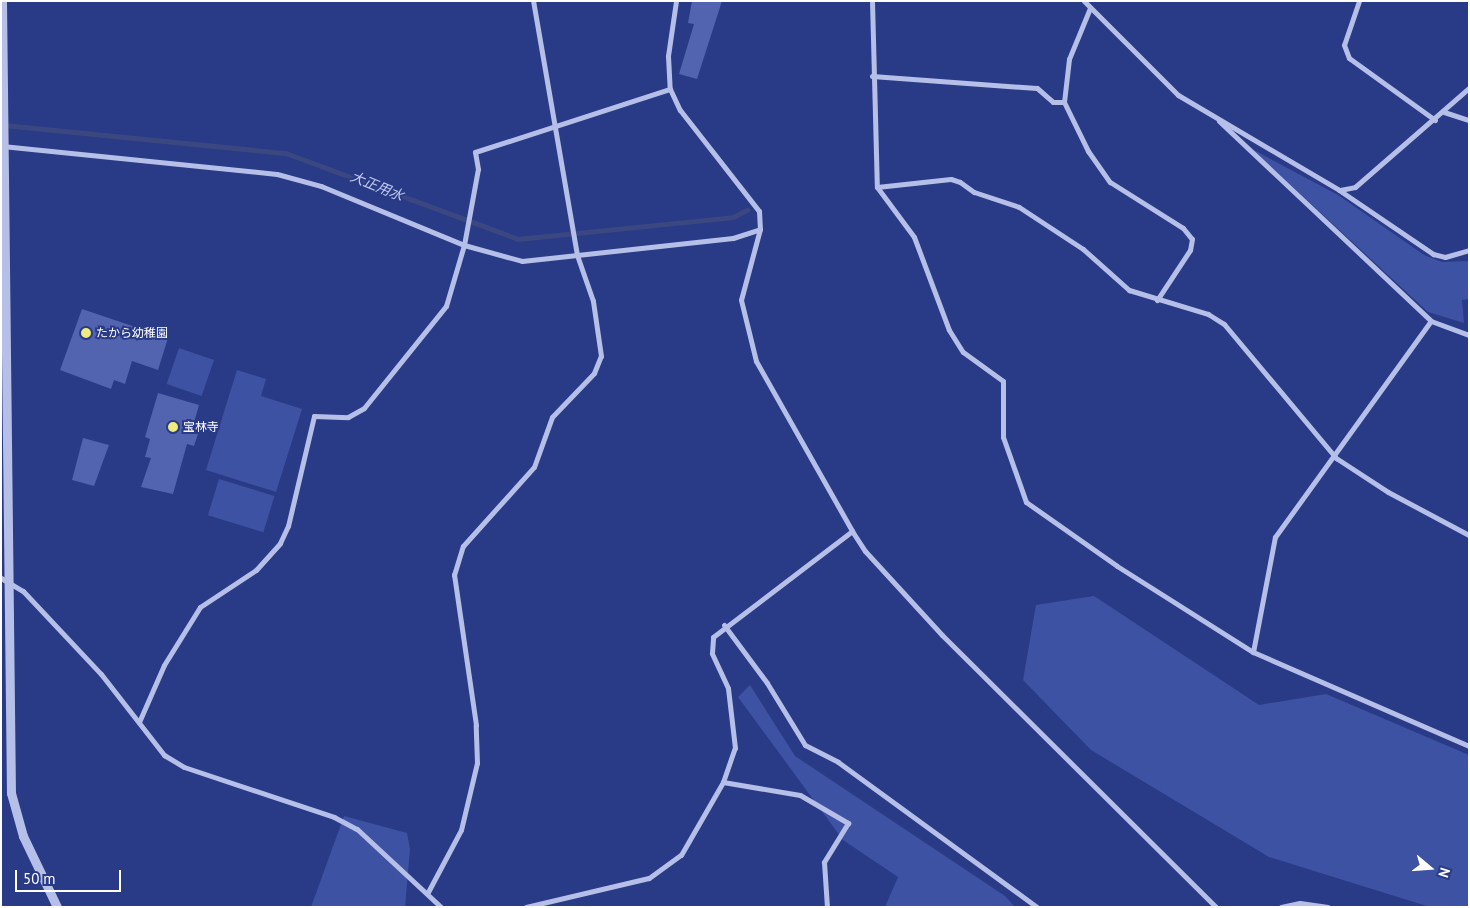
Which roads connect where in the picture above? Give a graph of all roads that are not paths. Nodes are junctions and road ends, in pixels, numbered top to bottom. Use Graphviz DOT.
graph roads {
  1 [pos="2,1"];
  2 [pos="533,1"];
  3 [pos="676,1"];
  4 [pos="872,1"];
  5 [pos="1084,1"];
  6 [pos="1358,1"];
  7 [pos="1090,8"];
  8 [pos="872,76"];
  9 [pos="1469,88"];
  10 [pos="670,89"];
  11 [pos="1064,102"];
  12 [pos="3,108"];
  13 [pos="1444,112"];
  14 [pos="1214,116"];
  15 [pos="1435,120"];
  16 [pos="1469,120"];
  17 [pos="557,127"];
  18 [pos="2,146"];
  19 [pos="877,187"];
  20 [pos="1339,190"];
  21 [pos="760,229"];
  22 [pos="464,244"];
  23 [pos="1469,250"];
  24 [pos="577,255"];
  25 [pos="1157,300"];
  26 [pos="1431,321"];
  27 [pos="1469,335"];
  28 [pos="1336,458"];
  29 [pos="852,531"];
  30 [pos="1469,535"];
  31 [pos="1,578"];
  32 [pos="10,585"];
  33 [pos="724,625"];
  34 [pos="1253,652"];
  35 [pos="139,722"];
  36 [pos="1469,746"];
  37 [pos="723,782"];
  38 [pos="428,892"];
  39 [pos="57,907"];
  40 [pos="441,907"];
  41 [pos="526,907"];
  42 [pos="827,907"];
  43 [pos="1037,907"];
  44 [pos="1216,907"];
  45 [pos="1281,907"];
  46 [pos="1328,907"];
  1 -- 12 [label="street"];
  2 -- 17 [label="street"];
  3 -- 10 [label="street"];
  4 -- 8 [label="street"];
  5 -- 7 [label="street"];
  6 -- 15 [label="street"];
  7 -- 11 [label="street"];
  7 -- 14 [label="street"];
  8 -- 11 [label="street"];
  8 -- 19 [label="street"];
  9 -- 13 [label="street"];
  10 -- 17 [label="street"];
  10 -- 21 [label="street"];
  11 -- 25 [label="street"];
  12 -- 18 [label="street"];
  13 -- 15 [label="street"];
  13 -- 16 [label="street"];
  14 -- 20 [label="street"];
  14 -- 26 [label="street"];
  15 -- 20 [label="street"];
  17 -- 22 [label="street"];
  17 -- 24 [label="street"];
  18 -- 22 [label="street"];
  18 -- 32 [label="street"];
  19 -- 25 [label="street"];
  19 -- 34 [label="street"];
  20 -- 23 [label="street"];
  21 -- 24 [label="street"];
  21 -- 29 [label="street"];
  22 -- 24 [label="street"];
  22 -- 35 [label="street"];
  24 -- 38 [label="street"];
  25 -- 28 [label="street"];
  26 -- 27 [label="street"];
  26 -- 28 [label="street"];
  28 -- 30 [label="street"];
  28 -- 34 [label="street"];
  29 -- 33 [label="street"];
  29 -- 44 [label="street"];
  31 -- 32 [label="street"];
  32 -- 35 [label="street"];
  32 -- 39 [label="street"];
  33 -- 37 [label="street"];
  33 -- 43 [label="street"];
  34 -- 36 [label="street"];
  35 -- 38 [label="street"];
  37 -- 41 [label="street"];
  37 -- 42 [label="street"];
  38 -- 40 [label="street"];
  45 -- 46 [label="street"];
}
